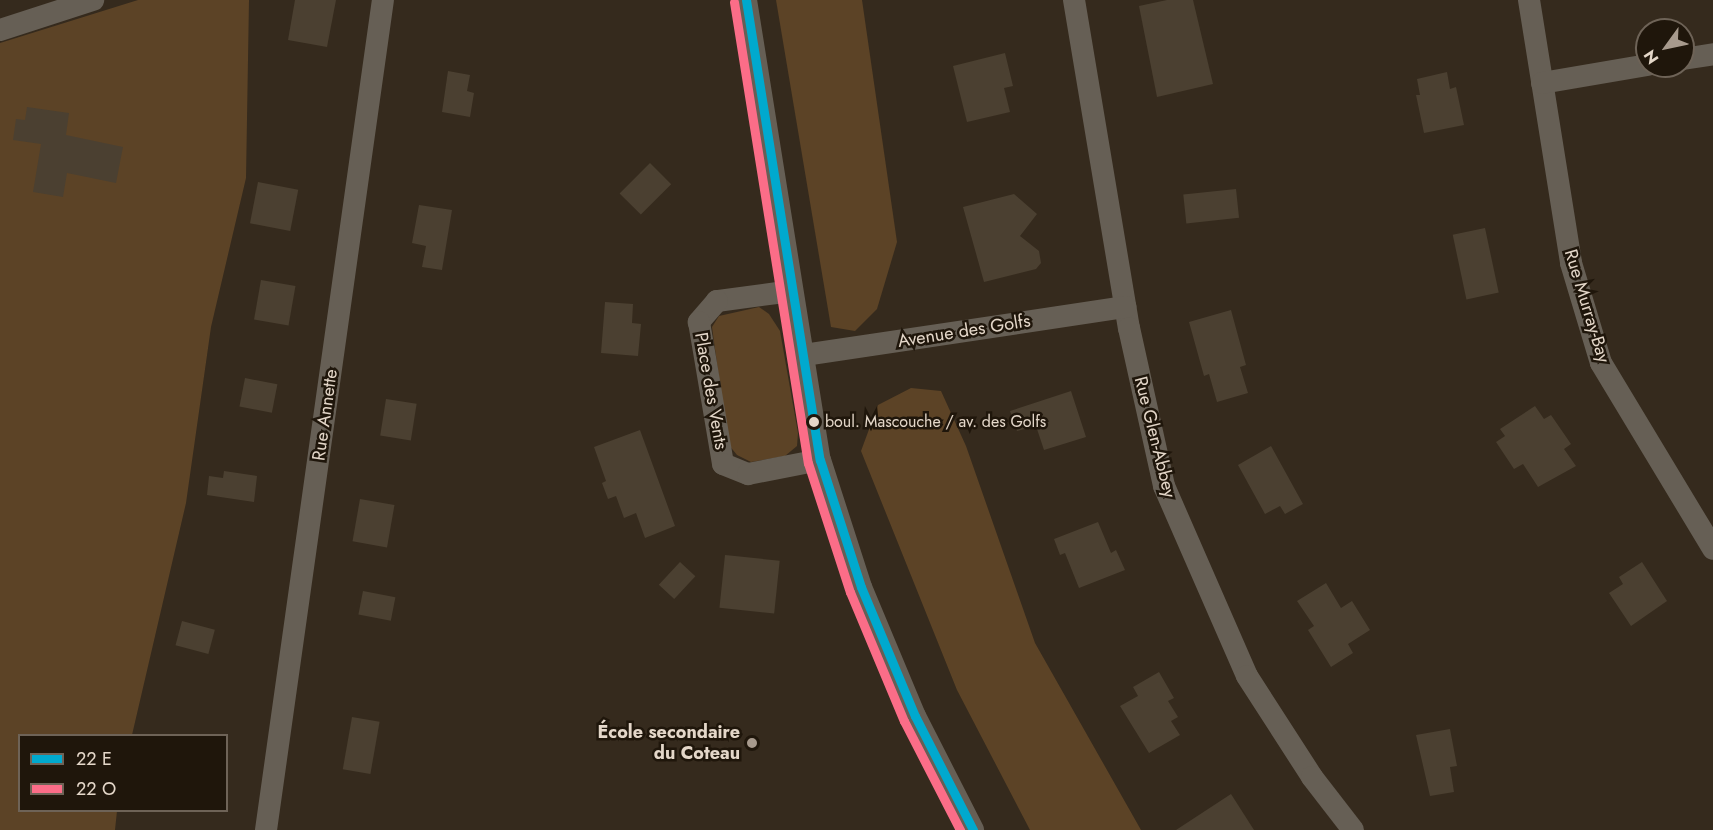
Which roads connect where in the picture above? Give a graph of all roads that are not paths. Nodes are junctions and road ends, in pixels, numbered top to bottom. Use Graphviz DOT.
graph roads {
  1 [pos="93,0"];
  2 [pos="383,0"];
  3 [pos="746,0"];
  4 [pos="1074,0"];
  5 [pos="1529,0"];
  6 [pos="0,30"];
  7 [pos="1713,54"];
  8 [pos="1695,57"];
  9 [pos="1635,67"];
  10 [pos="1542,83"];
  11 [pos="792,291"];
  12 [pos="1125,307"];
  13 [pos="804,355"];
  14 [pos="820,460"];
  15 [pos="1713,549"];
  16 [pos="266,830"];
  17 [pos="974,830"];
  18 [pos="1353,830"];
  1 -- 6 [label="street"];
  2 -- 16 [label="street, Rue Annette"];
  3 -- 11 [label="street"];
  4 -- 12 [label="street, Rue Glen-Abbey"];
  5 -- 10 [label="street, Rue Murray-Bay"];
  7 -- 8 [label="street"];
  9 -- 10 [label="street"];
  10 -- 15 [label="street, Rue Murray-Bay"];
  11 -- 13 [label="street"];
  11 -- 14 [label="street, Place des Vents"];
  12 -- 13 [label="street, Avenue des Golfs"];
  12 -- 18 [label="street, Rue Glen-Abbey"];
  13 -- 14 [label="street"];
  14 -- 17 [label="street"];
}
